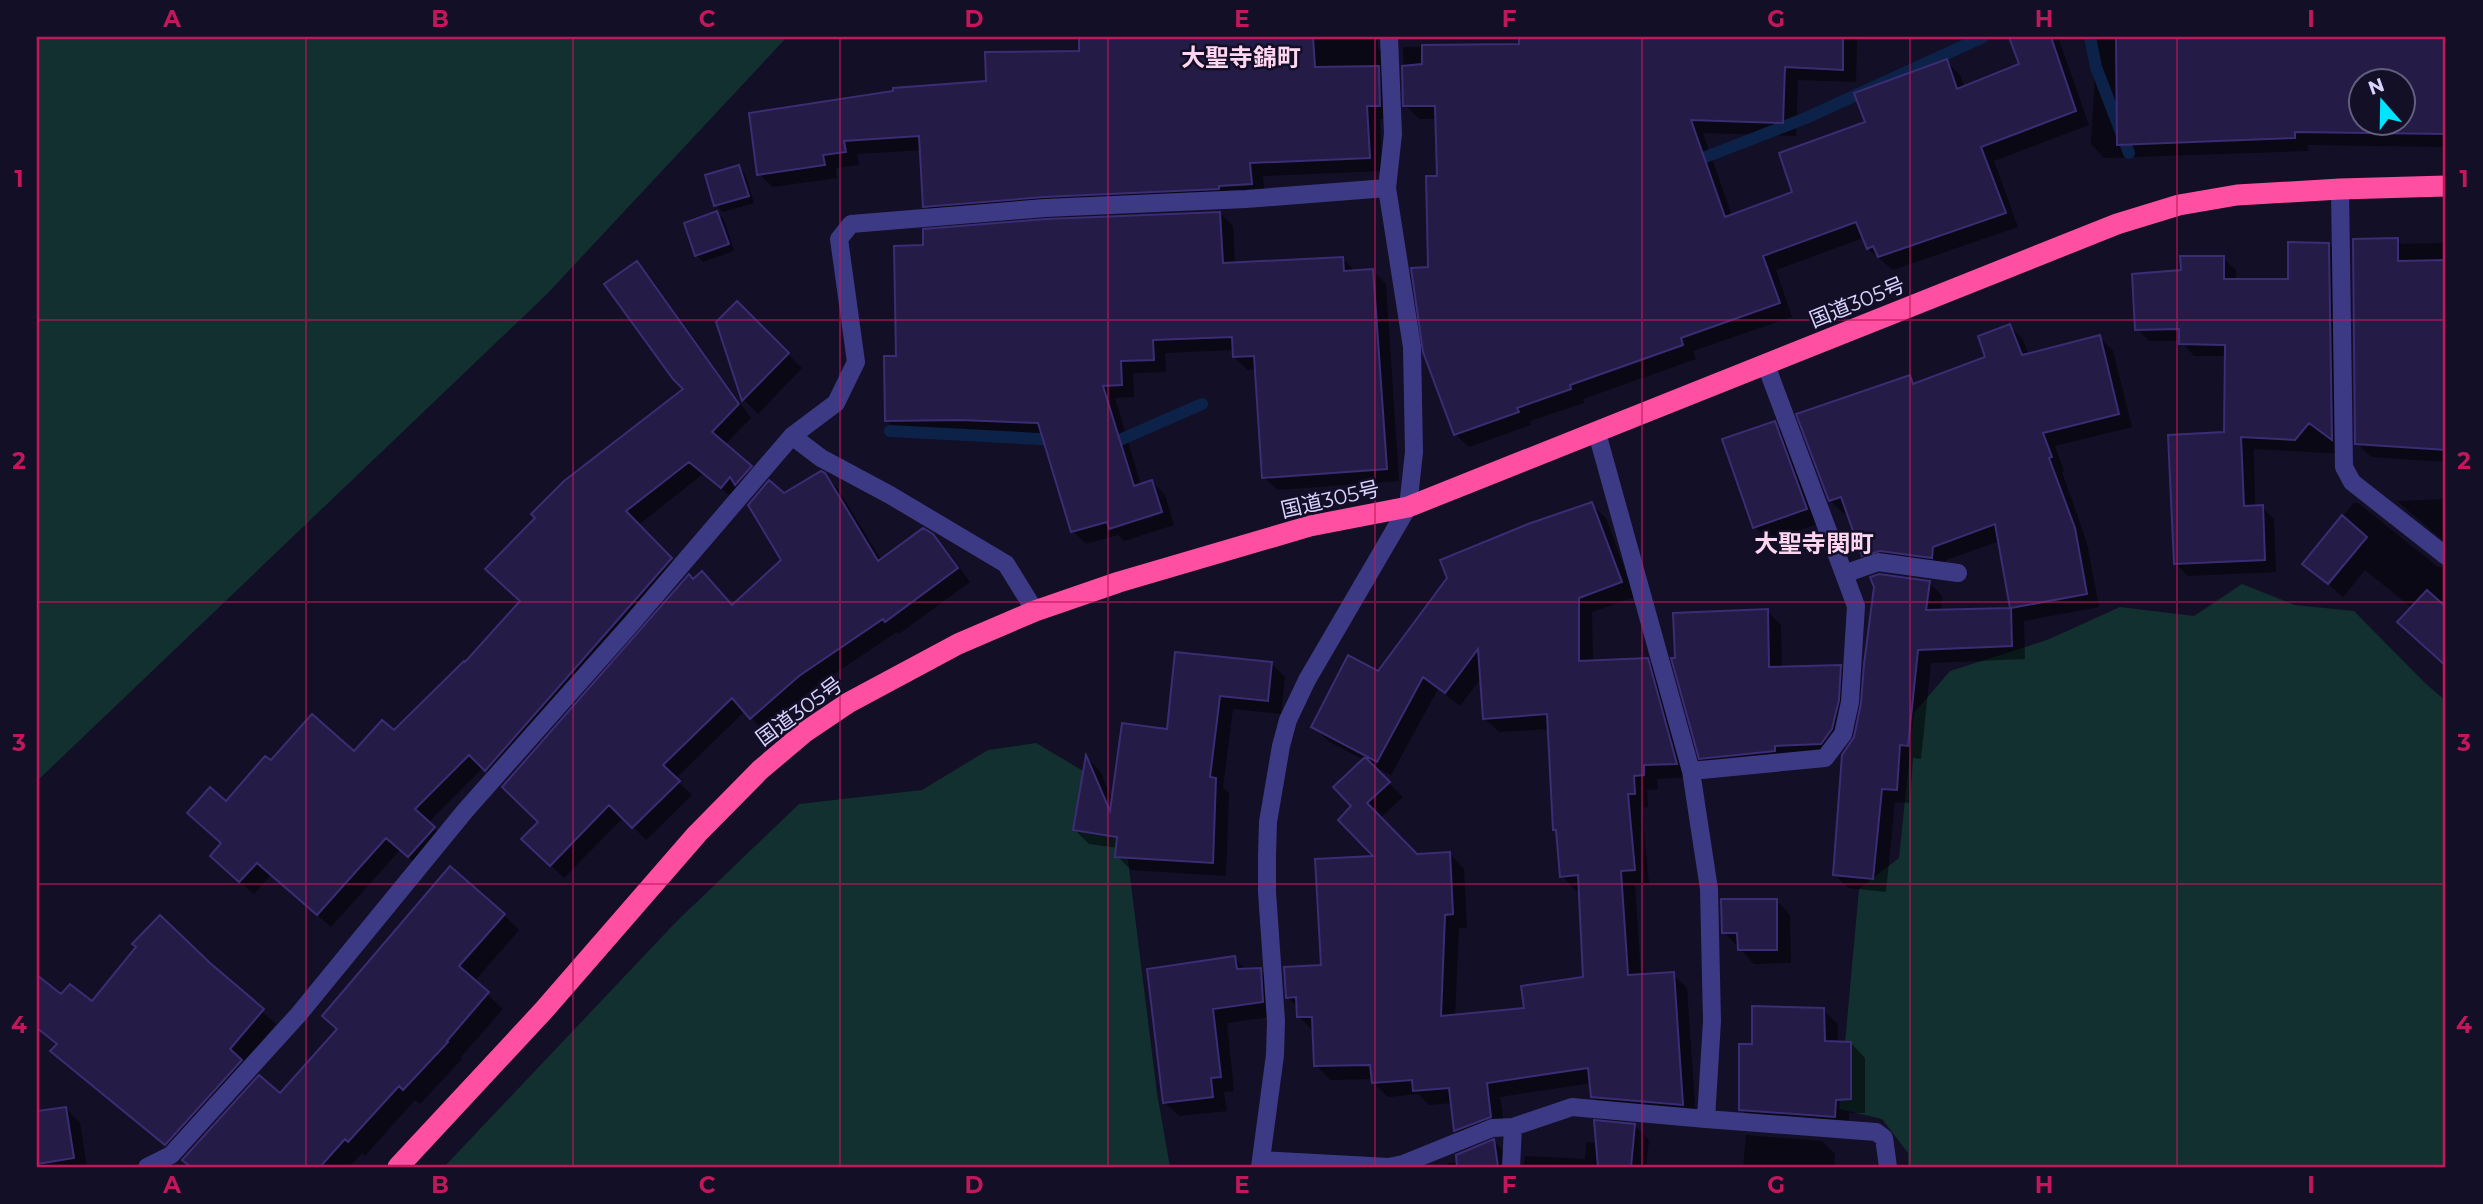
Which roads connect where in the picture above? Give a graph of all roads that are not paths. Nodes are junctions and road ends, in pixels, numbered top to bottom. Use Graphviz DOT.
graph roads {
  1 [pos="1389,37"];
  2 [pos="2446,186"];
  3 [pos="1387,188"];
  4 [pos="2340,189"];
  5 [pos="1766,365"];
  6 [pos="1597,433"];
  7 [pos="792,436"];
  8 [pos="1408,507"];
  9 [pos="2446,556"];
  10 [pos="1958,573"];
  11 [pos="1844,574"];
  12 [pos="1035,611"];
  13 [pos="1691,771"];
  14 [pos="1706,1119"];
  15 [pos="1513,1127"];
  16 [pos="1260,1163"];
  17 [pos="147,1167"];
  18 [pos="398,1167"];
  19 [pos="1511,1167"];
  20 [pos="1888,1167"];
  1 -- 3 [label="street"];
  2 -- 4 [label="highway, 国道305号"];
  3 -- 7 [label="street"];
  3 -- 8 [label="street"];
  4 -- 5 [label="highway, 国道305号"];
  4 -- 9 [label="street"];
  5 -- 6 [label="highway, 国道305号"];
  5 -- 11 [label="street"];
  6 -- 8 [label="highway, 国道305号"];
  6 -- 13 [label="street"];
  7 -- 12 [label="street"];
  7 -- 17 [label="street"];
  8 -- 12 [label="highway, 国道305号"];
  8 -- 16 [label="street"];
  10 -- 11 [label="street"];
  11 -- 13 [label="street"];
  12 -- 18 [label="highway, 国道305号"];
  13 -- 14 [label="street"];
  14 -- 15 [label="street"];
  14 -- 20 [label="street"];
  15 -- 16 [label="street"];
  15 -- 19 [label="street"];
}
